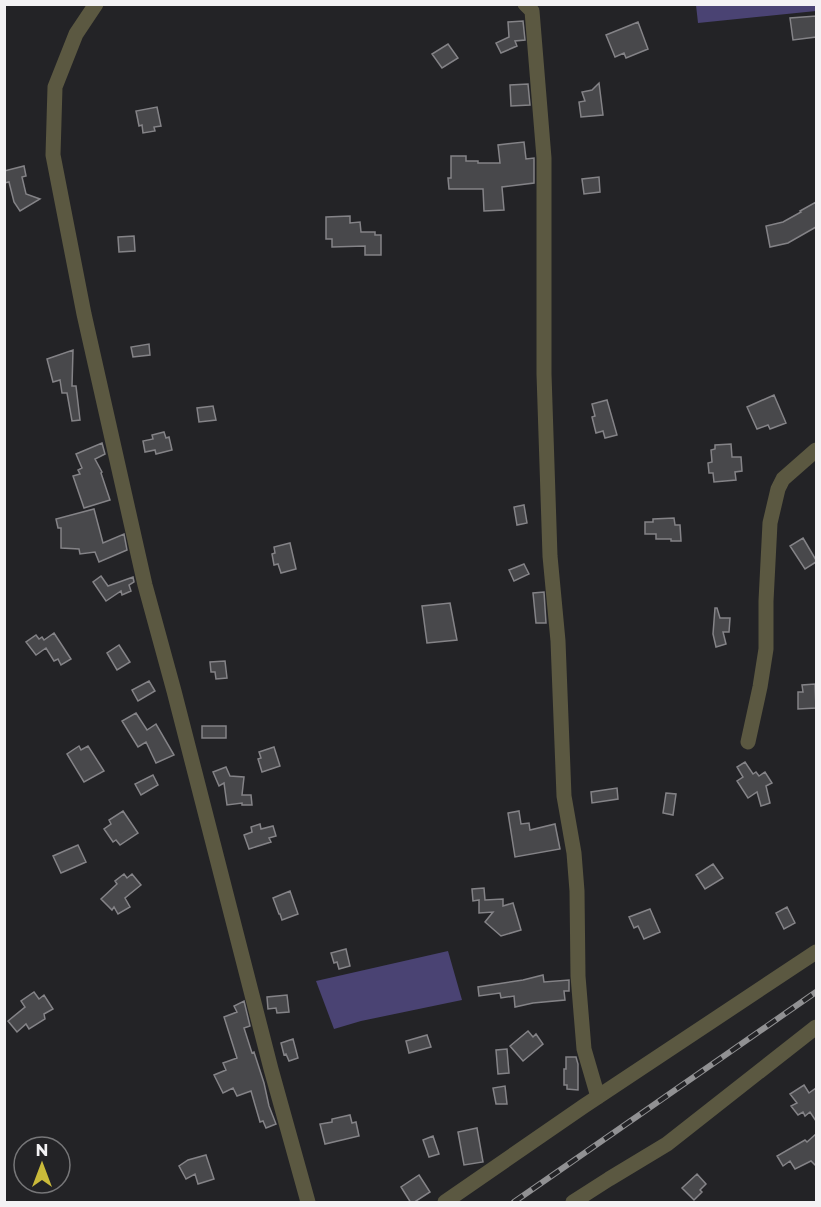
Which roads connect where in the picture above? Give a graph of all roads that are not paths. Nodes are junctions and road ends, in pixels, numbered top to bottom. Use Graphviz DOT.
graph roads {
  1 [pos="96,4"];
  2 [pos="525,4"];
  3 [pos="816,450"];
  4 [pos="748,742"];
  5 [pos="816,952"];
  6 [pos="816,1027"];
  7 [pos="598,1097"];
  8 [pos="308,1203"];
  9 [pos="445,1203"];
  10 [pos="573,1203"];
  1 -- 8 [label="street"];
  2 -- 7 [label="street"];
  3 -- 4 [label="street"];
  5 -- 7 [label="street"];
  6 -- 10 [label="street"];
  7 -- 9 [label="street"];
}
